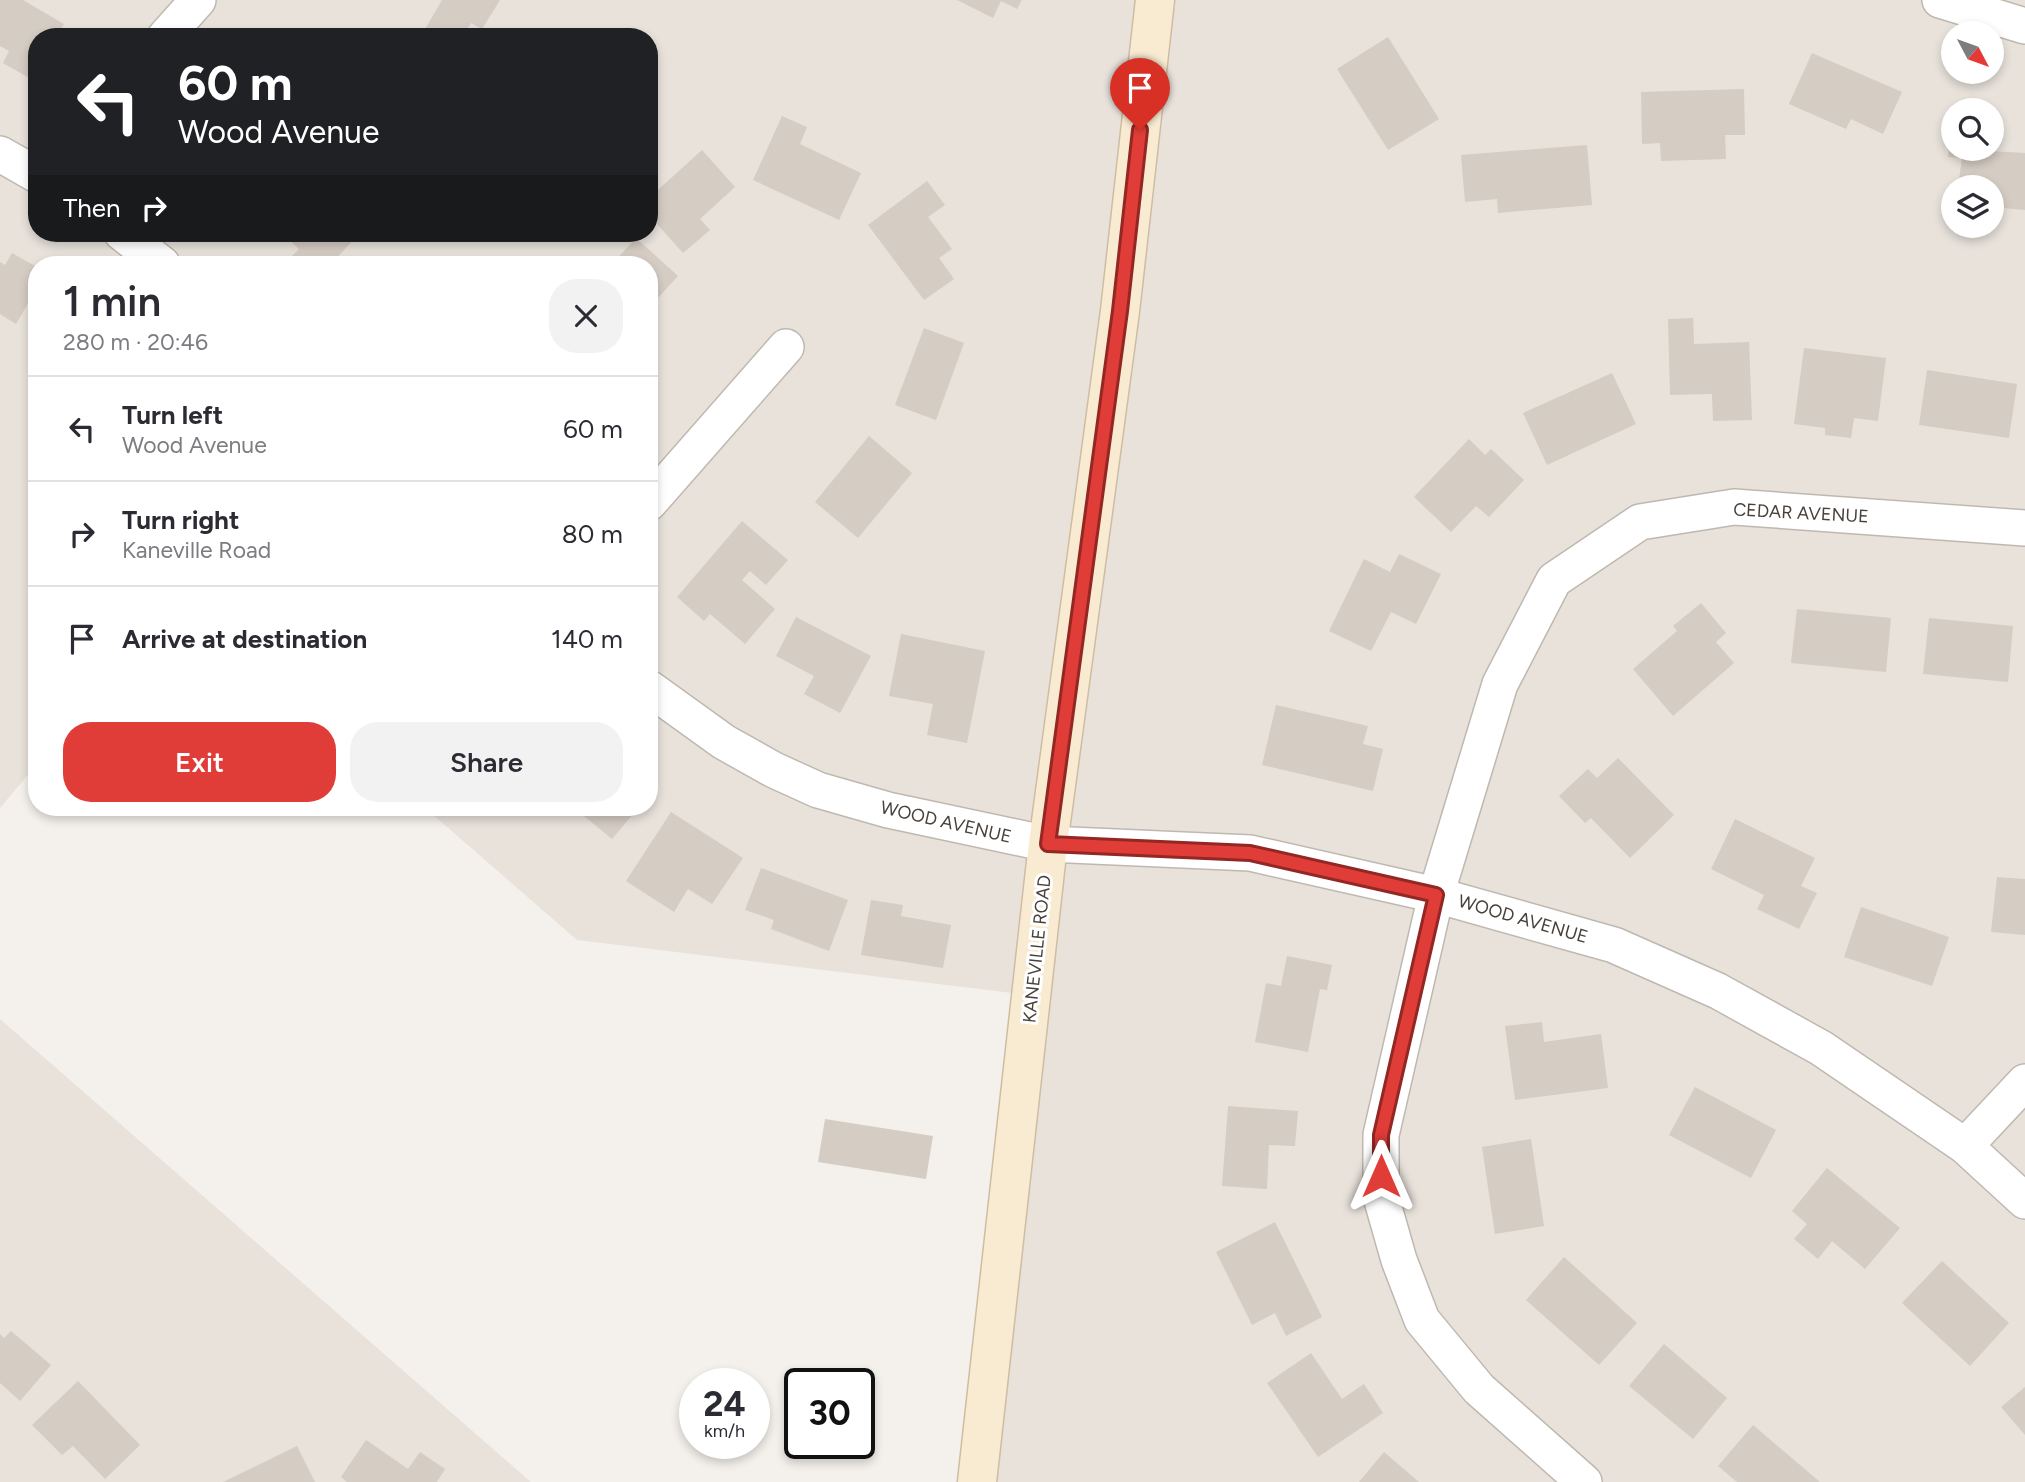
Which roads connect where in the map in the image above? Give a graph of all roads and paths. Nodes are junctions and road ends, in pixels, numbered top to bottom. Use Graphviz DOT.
graph roads {
  1 [pos="198,0"];
  2 [pos="1155,0"];
  3 [pos="1940,0"];
  4 [pos="2025,26"];
  5 [pos="173,28"];
  6 [pos="0,154"];
  7 [pos="28,170"];
  8 [pos="134,242"];
  9 [pos="152,256"];
  10 [pos="786,347"];
  11 [pos="658,493"];
  12 [pos="2025,528"];
  13 [pos="658,694"];
  14 [pos="1048,844"];
  15 [pos="1436,895"];
  16 [pos="2025,1082"];
  17 [pos="1965,1146"];
  18 [pos="2025,1201"];
  19 [pos="977,1482"];
  20 [pos="1584,1482"];
  1 -- 5 [label="street"];
  2 -- 14 [label="main road, KANEVILLE ROAD"];
  3 -- 4 [label="street"];
  6 -- 7 [label="street"];
  8 -- 9 [label="street"];
  10 -- 11 [label="street"];
  12 -- 15 [label="street, CEDAR AVENUE"];
  13 -- 14 [label="street, WOOD AVENUE"];
  14 -- 15 [label="street, WOOD AVENUE"];
  14 -- 19 [label="main road, KANEVILLE ROAD"];
  15 -- 17 [label="street, WOOD AVENUE"];
  15 -- 20 [label="street, CEDAR AVENUE"];
  16 -- 17 [label="street"];
  17 -- 18 [label="street, WOOD AVENUE"];
}
